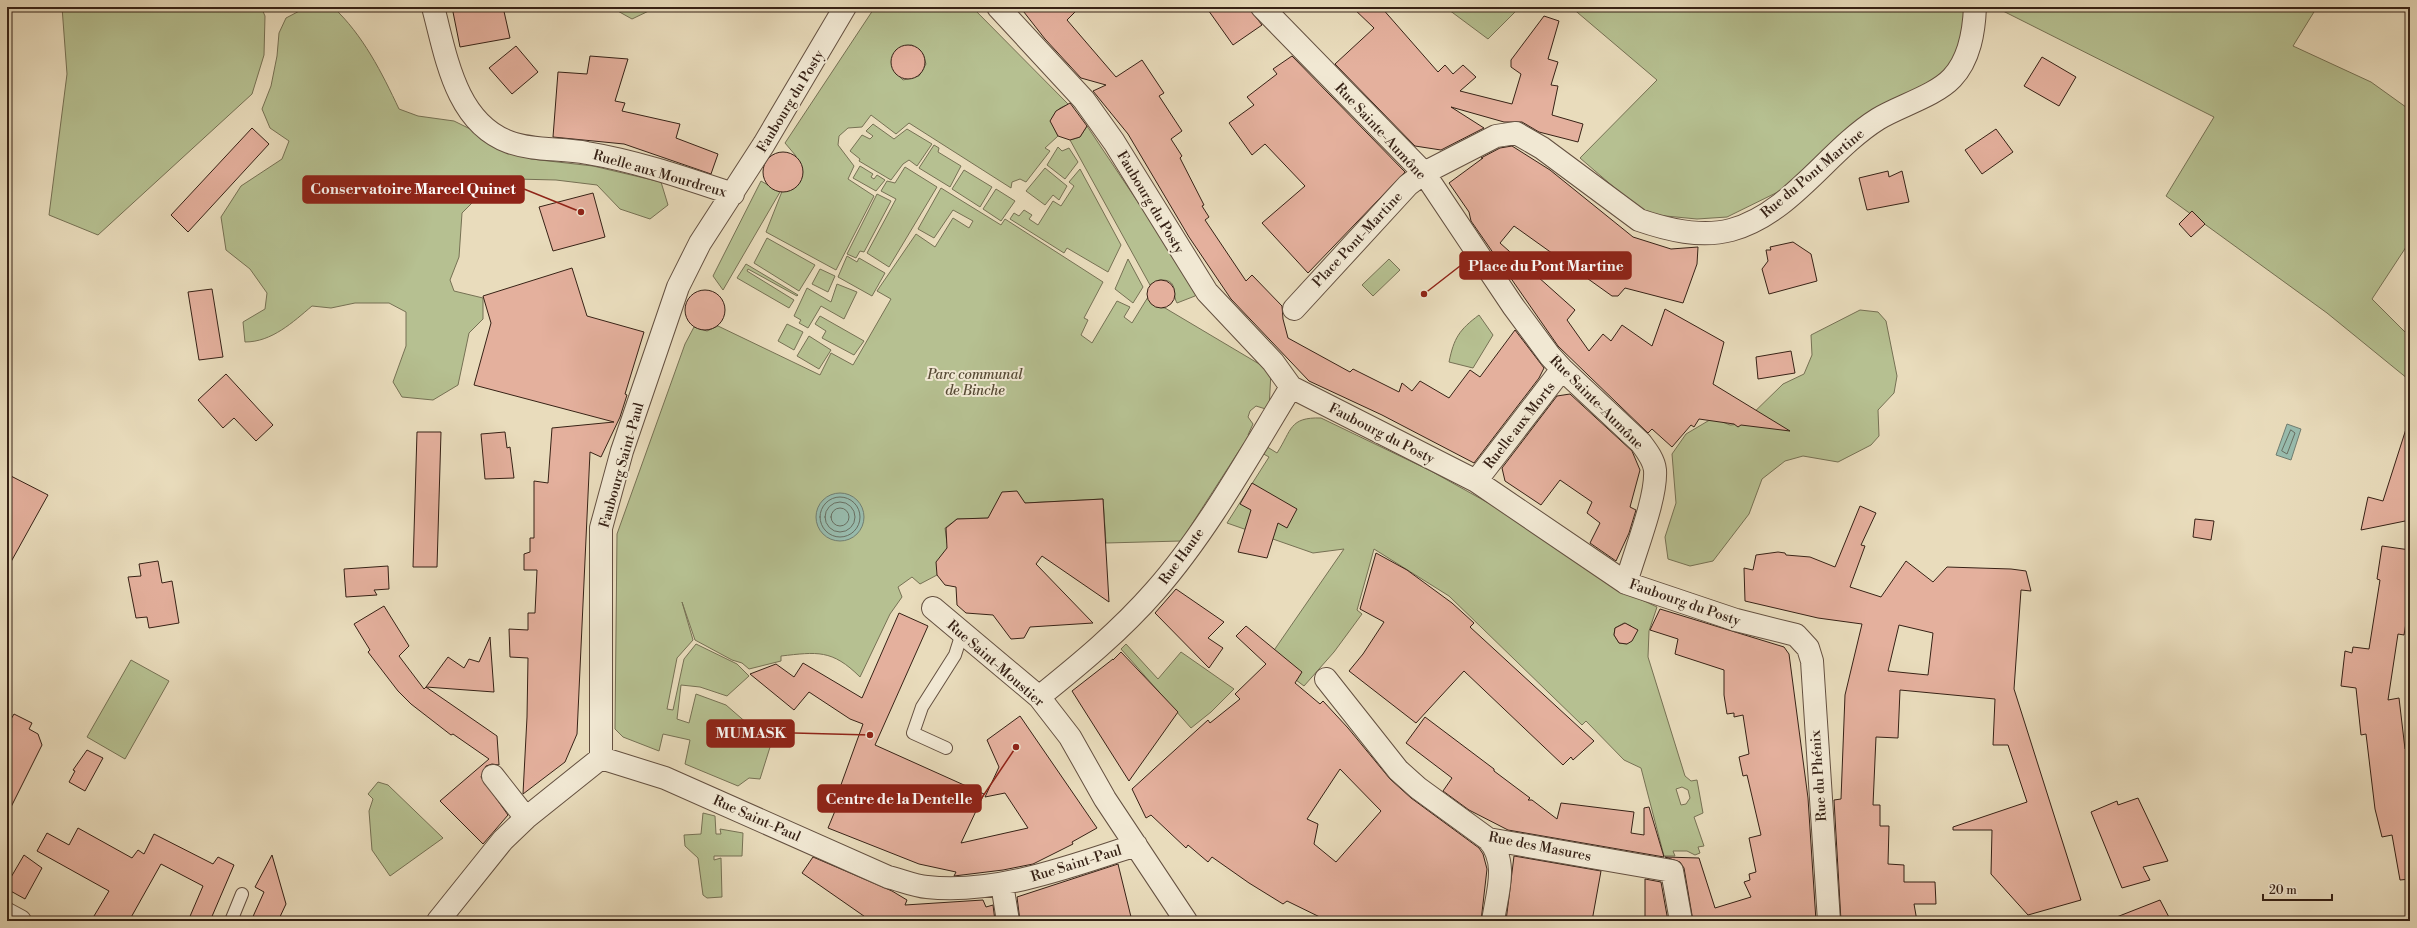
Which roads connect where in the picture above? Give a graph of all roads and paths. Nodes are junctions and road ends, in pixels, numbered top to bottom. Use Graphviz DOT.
graph roads {
  1 [pos="433,7"];
  2 [pos="846,7"];
  3 [pos="998,7"];
  4 [pos="1262,7"];
  5 [pos="1975,7"];
  6 [pos="1424,173"];
  7 [pos="733,194"];
  8 [pos="1294,309"];
  9 [pos="1562,369"];
  10 [pos="1291,387"];
  11 [pos="1476,481"];
  12 [pos="1626,583"];
  13 [pos="933,608"];
  14 [pos="962,633"];
  15 [pos="1796,635"];
  16 [pos="1326,679"];
  17 [pos="1039,697"];
  18 [pos="946,748"];
  19 [pos="601,758"];
  20 [pos="493,776"];
  21 [pos="526,818"];
  22 [pos="1488,839"];
  23 [pos="1136,845"];
  24 [pos="1002,884"];
  25 [pos="242,894"];
  26 [pos="7,914"];
  27 [pos="20,921"];
  28 [pos="231,921"];
  29 [pos="438,921"];
  30 [pos="1008,921"];
  31 [pos="1186,921"];
  32 [pos="1493,921"];
  33 [pos="1681,921"];
  34 [pos="1829,921"];
  1 -- 7 [label="street, Ruelle aux Mourdreux"];
  2 -- 7 [label="street, Faubourg du Posty"];
  3 -- 10 [label="street, Faubourg du Posty"];
  4 -- 6 [label="street, Rue Sainte-Aumône"];
  5 -- 6 [label="street, Rue du Pont Martine"];
  6 -- 8 [label="street, Place Pont-Martine"];
  6 -- 9 [label="street, Rue Sainte-Aumône"];
  7 -- 19 [label="street, Faubourg Saint-Paul"];
  9 -- 11 [label="street, Ruelle aux Morts"];
  9 -- 12 [label="street, Rue Sainte-Aumône"];
  10 -- 11 [label="street, Faubourg du Posty"];
  10 -- 17 [label="street, Rue Haute"];
  11 -- 12 [label="street, Faubourg du Posty"];
  12 -- 15 [label="street, Faubourg du Posty"];
  13 -- 14 [label="street, Rue Saint-Moustier"];
  14 -- 17 [label="street, Rue Saint-Moustier"];
  14 -- 18 [label="lane"];
  15 -- 34 [label="street, Rue du Phénix"];
  16 -- 22 [label="street, Rue des Masures"];
  17 -- 23 [label="street, Rue Saint-Moustier"];
  19 -- 21 [label="street"];
  19 -- 24 [label="street, Rue Saint-Paul"];
  20 -- 21 [label="street"];
  21 -- 29 [label="street"];
  22 -- 32 [label="street"];
  22 -- 33 [label="street, Rue des Masures"];
  23 -- 24 [label="street, Rue Saint-Paul"];
  23 -- 31 [label="street, Rue Saint-Moustier"];
  24 -- 30 [label="street"];
  25 -- 28 [label="lane"];
  26 -- 27 [label="street"];
}
